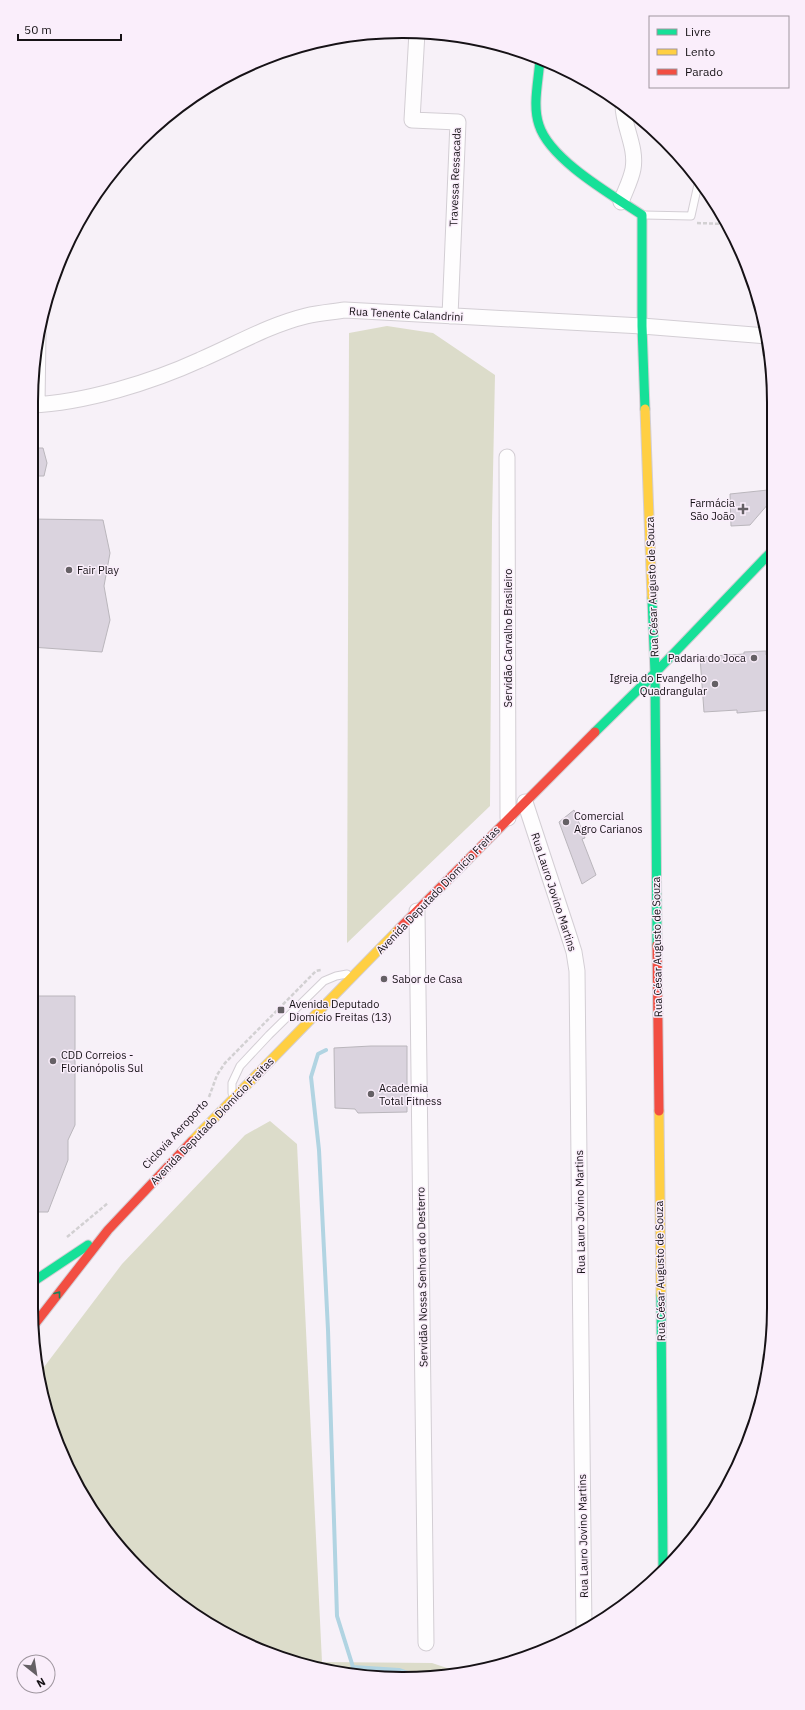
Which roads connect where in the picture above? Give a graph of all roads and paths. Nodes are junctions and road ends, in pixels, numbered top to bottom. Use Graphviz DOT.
graph roads {
  1 [pos="417,39"];
  2 [pos="540,65"];
  3 [pos="623,112"];
  4 [pos="697,188"];
  5 [pos="621,202"];
  6 [pos="642,215"];
  7 [pos="691,216"];
  8 [pos="720,224"];
  9 [pos="450,316"];
  10 [pos="642,326"];
  11 [pos="761,336"];
  12 [pos="38,404"];
  13 [pos="508,456"];
  14 [pos="767,557"];
  15 [pos="655,673"];
  16 [pos="525,802"];
  17 [pos="508,818"];
  18 [pos="417,911"];
  19 [pos="322,970"];
  20 [pos="359,971"];
  21 [pos="232,1100"];
  22 [pos="207,1102"];
  23 [pos="111,1200"];
  24 [pos="108,1230"];
  25 [pos="63,1240"];
  26 [pos="38,1278"];
  27 [pos="38,1319"];
  28 [pos="663,1562"];
  29 [pos="584,1624"];
  30 [pos="426,1643"];
  1 -- 9 [label="street, Travessa Ressacada"];
  2 -- 5 [label="street"];
  3 -- 5 [label="street"];
  4 -- 7 [label="lane"];
  5 -- 6 [label="street"];
  6 -- 7 [label="lane"];
  6 -- 10 [label="street, Rua César Augusto de Souza"];
  7 -- 8 [label="path"];
  9 -- 10 [label="street, Rua Tenente Calandrini"];
  9 -- 12 [label="street, Rua Tenente Calandrini"];
  10 -- 11 [label="street, Rua Tenente Calandrini"];
  10 -- 15 [label="street, Rua César Augusto de Souza"];
  13 -- 17 [label="street, Servidão Carvalho Brasileiro"];
  14 -- 15 [label="street, Avenida Deputado Diomício Freitas"];
  15 -- 16 [label="street, Avenida Deputado Diomício Freitas"];
  15 -- 28 [label="street, Rua César Augusto de Souza"];
  16 -- 17 [label="street, Avenida Deputado Diomício Freitas"];
  16 -- 29 [label="street, Rua Lauro Jovino Martins"];
  17 -- 18 [label="street, Avenida Deputado Diomício Freitas"];
  18 -- 20 [label="street, Avenida Deputado Diomício Freitas"];
  18 -- 30 [label="street, Servidão Nossa Senhora do Desterro"];
  19 -- 22 [label="path, Ciclovia Aeroporto"];
  20 -- 21 [label="street, Avenida Deputado Diomício Freitas"];
  20 -- 21 [label="lane"];
  21 -- 24 [label="street, Avenida Deputado Diomício Freitas"];
  23 -- 25 [label="path"];
  24 -- 26 [label="street, Avenida Deputado Diomício Freitas"];
  27 -- 24 [label="street, Avenida Deputado Diomício Freitas, one-way"];
}
